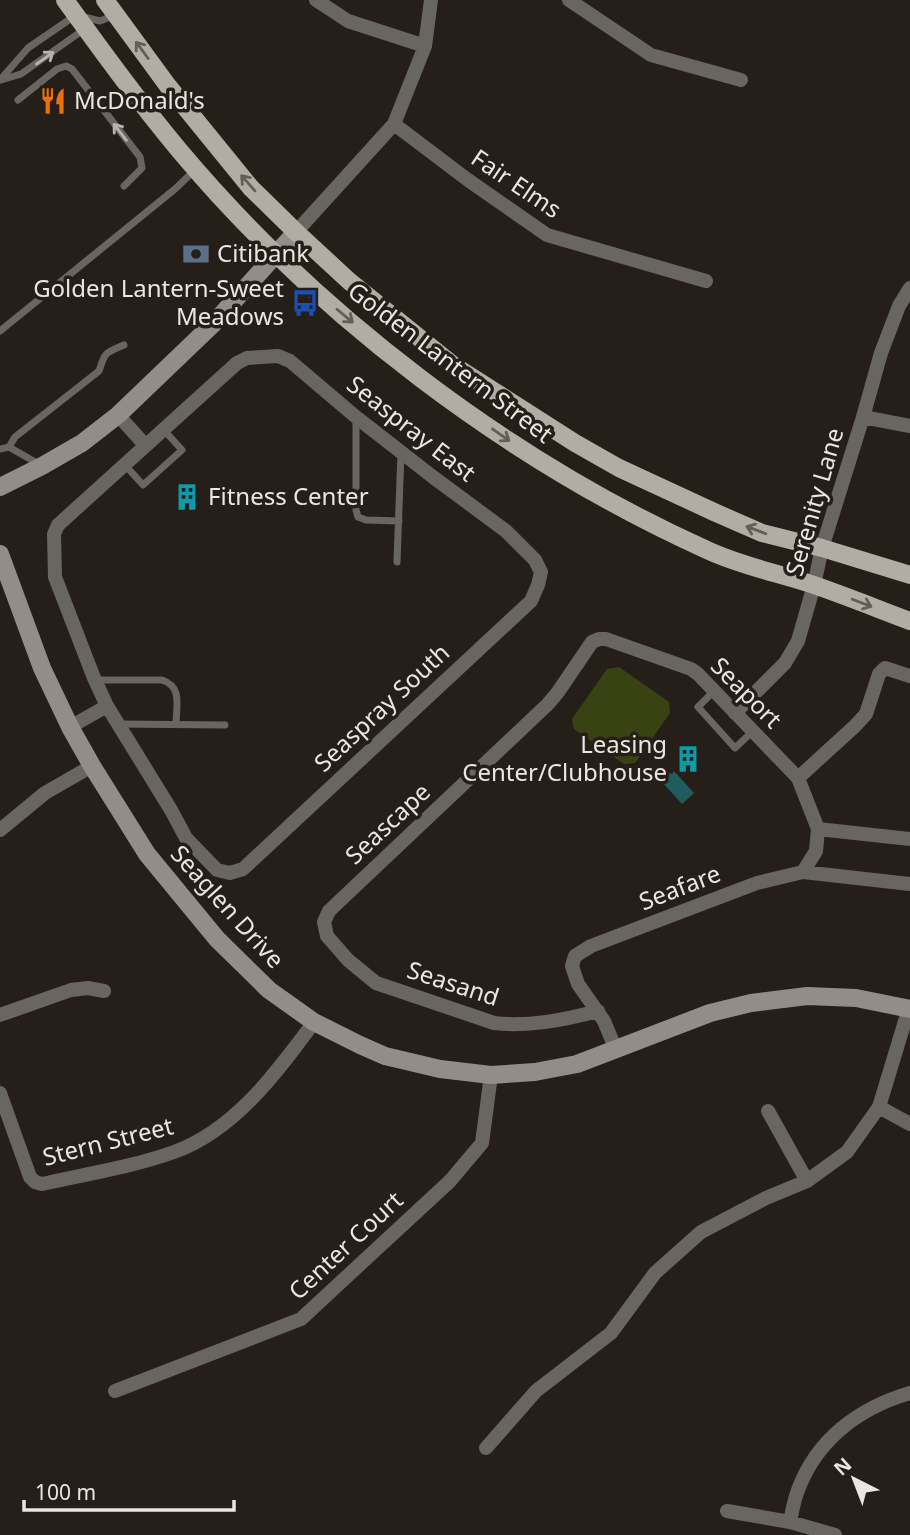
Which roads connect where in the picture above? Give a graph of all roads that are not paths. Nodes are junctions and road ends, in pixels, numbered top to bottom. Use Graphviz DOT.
graph roads {
  1 [pos="65,0"];
  2 [pos="316,0"];
  3 [pos="431,0"];
  4 [pos="569,0"];
  5 [pos="110,8"];
  6 [pos="81,22"];
  7 [pos="425,46"];
  8 [pos="741,79"];
  9 [pos="0,80"];
  10 [pos="18,100"];
  11 [pos="394,124"];
  12 [pos="196,169"];
  13 [pos="124,186"];
  14 [pos="296,232"];
  15 [pos="276,254"];
  16 [pos="706,281"];
  17 [pos="910,288"];
  18 [pos="0,331"];
  19 [pos="124,345"];
  20 [pos="118,415"];
  21 [pos="356,417"];
  22 [pos="863,417"];
  23 [pos="910,426"];
  24 [pos="163,429"];
  25 [pos="145,445"];
  26 [pos="9,447"];
  27 [pos="0,449"];
  28 [pos="401,451"];
  29 [pos="125,465"];
  30 [pos="42,466"];
  31 [pos="0,487"];
  32 [pos="399,521"];
  33 [pos="822,548"];
  34 [pos="0,554"];
  35 [pos="397,562"];
  36 [pos="541,572"];
  37 [pos="910,575"];
  38 [pos="814,585"];
  39 [pos="910,621"];
  40 [pos="599,639"];
  41 [pos="910,676"];
  42 [pos="95,680"];
  43 [pos="714,691"];
  44 [pos="107,706"];
  45 [pos="735,713"];
  46 [pos="118,724"];
  47 [pos="176,725"];
  48 [pos="225,725"];
  49 [pos="70,727"];
  50 [pos="753,731"];
  51 [pos="92,766"];
  52 [pos="798,778"];
  53 [pos="818,829"];
  54 [pos="0,830"];
  55 [pos="910,839"];
  56 [pos="803,872"];
  57 [pos="910,884"];
  58 [pos="324,922"];
  59 [pos="104,991"];
  60 [pos="909,1009"];
  61 [pos="598,1011"];
  62 [pos="0,1015"];
  63 [pos="314,1022"];
  64 [pos="616,1050"];
  65 [pos="491,1075"];
  66 [pos="0,1093"];
  67 [pos="879,1107"];
  68 [pos="768,1111"];
  69 [pos="910,1124"];
  70 [pos="807,1181"];
  71 [pos="115,1391"];
  72 [pos="910,1394"];
  73 [pos="486,1448"];
  74 [pos="727,1511"];
  75 [pos="790,1522"];
  76 [pos="835,1535"];
  1 -- 6 [label="main road, Golden Lantern Street"];
  2 -- 7 [label="street"];
  3 -- 7 [label="street"];
  4 -- 8 [label="street"];
  5 -- 6 [label="lane"];
  14 -- 5 [label="main road, Golden Lantern Street, one-way"];
  9 -- 6 [label="lane, one-way"];
  6 -- 9 [label="lane"];
  6 -- 12 [label="main road, Golden Lantern Street"];
  7 -- 11 [label="street"];
  13 -- 10 [label="lane, one-way"];
  11 -- 14 [label="street"];
  11 -- 16 [label="street, Fair Elms"];
  12 -- 15 [label="main road, Golden Lantern Street"];
  12 -- 18 [label="lane"];
  14 -- 15 [label="street"];
  33 -- 14 [label="main road, Golden Lantern Street, one-way"];
  15 -- 20 [label="street"];
  15 -- 38 [label="main road, Golden Lantern Street, one-way"];
  17 -- 22 [label="street, Serenity Lane"];
  19 -- 26 [label="lane"];
  20 -- 25 [label="street"];
  20 -- 30 [label="street"];
  21 -- 24 [label="street, Seaspray East"];
  21 -- 28 [label="street, Seaspray East"];
  21 -- 32 [label="lane"];
  22 -- 23 [label="street"];
  22 -- 33 [label="street, Serenity Lane"];
  24 -- 25 [label="street"];
  24 -- 29 [label="lane"];
  25 -- 29 [label="street"];
  26 -- 27 [label="lane"];
  26 -- 30 [label="lane"];
  28 -- 32 [label="lane"];
  28 -- 36 [label="street, Seaspray East"];
  29 -- 42 [label="street"];
  30 -- 31 [label="street"];
  32 -- 35 [label="lane"];
  33 -- 37 [label="main road, Golden Lantern Street"];
  33 -- 38 [label="street, Serenity Lane"];
  34 -- 49 [label="street, Seaglen Drive"];
  36 -- 46 [label="street, Seaspray South"];
  38 -- 39 [label="main road, Golden Lantern Street, one-way"];
  38 -- 45 [label="street, Serenity Lane"];
  40 -- 43 [label="street, Seaport"];
  40 -- 58 [label="street, Seascape"];
  41 -- 52 [label="street"];
  42 -- 44 [label="street"];
  42 -- 47 [label="lane"];
  43 -- 45 [label="street, Seaport"];
  43 -- 50 [label="lane"];
  44 -- 46 [label="street"];
  44 -- 49 [label="street"];
  45 -- 50 [label="street, Seaport"];
  46 -- 47 [label="lane"];
  47 -- 48 [label="lane"];
  49 -- 51 [label="street, Seaglen Drive"];
  50 -- 52 [label="street, Seaport"];
  51 -- 54 [label="street"];
  51 -- 63 [label="street, Seaglen Drive"];
  52 -- 53 [label="street, Seaport"];
  53 -- 55 [label="street"];
  53 -- 56 [label="street"];
  56 -- 57 [label="street, Seafare"];
  56 -- 61 [label="street, Seafare"];
  58 -- 61 [label="street, Seasand"];
  59 -- 62 [label="street"];
  60 -- 64 [label="street, Seaglen Drive"];
  60 -- 67 [label="street"];
  61 -- 64 [label="street, Seafare"];
  63 -- 65 [label="street, Seaglen Drive"];
  63 -- 66 [label="street, Stern Street"];
  64 -- 65 [label="street, Seaglen Drive"];
  65 -- 71 [label="street, Center Court"];
  67 -- 69 [label="street"];
  67 -- 70 [label="street"];
  68 -- 70 [label="street"];
  70 -- 73 [label="street"];
  72 -- 75 [label="street"];
  74 -- 75 [label="street"];
  75 -- 76 [label="street"];
}
